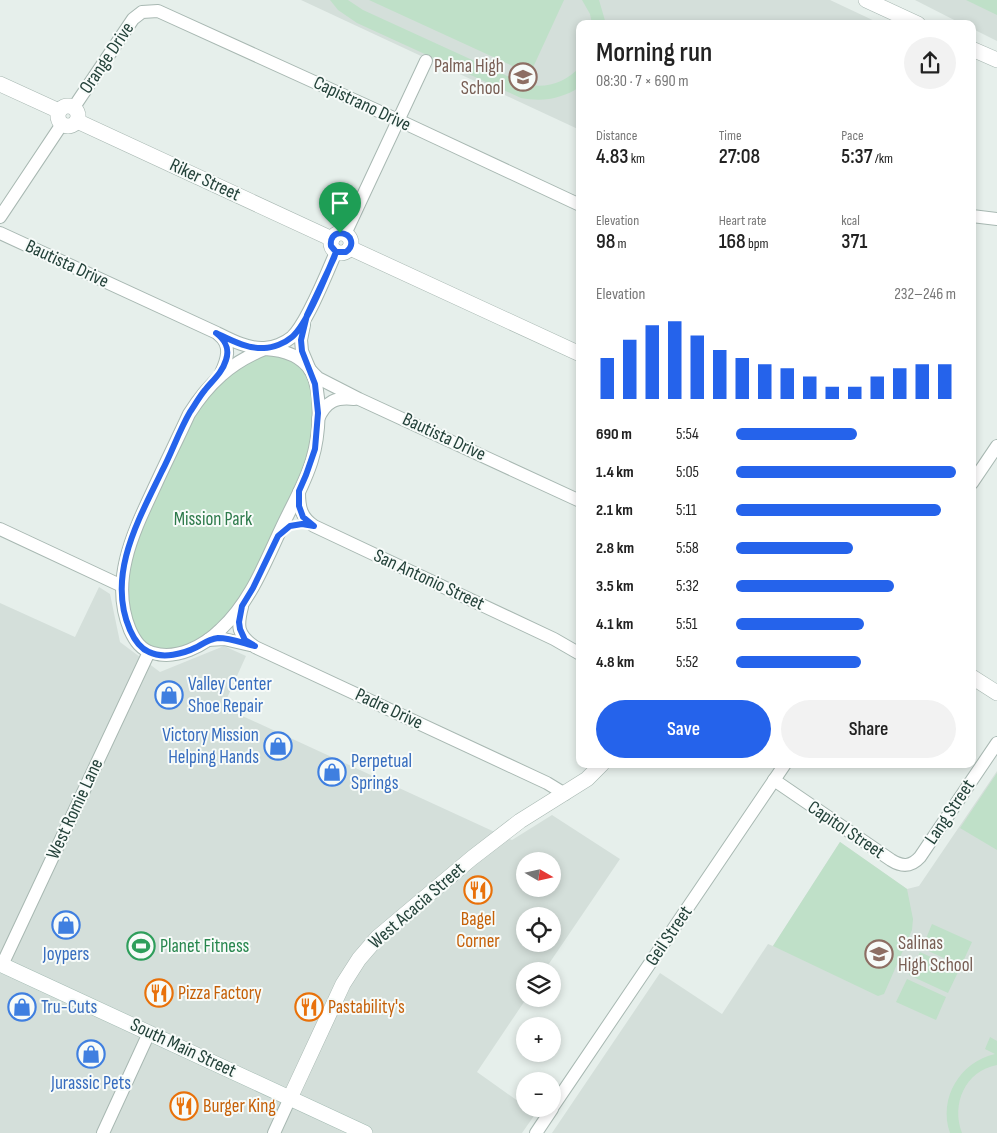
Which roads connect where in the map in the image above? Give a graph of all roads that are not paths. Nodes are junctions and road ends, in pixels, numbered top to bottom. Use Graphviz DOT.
graph roads {
  1 [pos="866,0"];
  2 [pos="899,0"];
  3 [pos="142,12"];
  4 [pos="902,20"];
  5 [pos="976,50"];
  6 [pos="997,60"];
  7 [pos="426,61"];
  8 [pos="0,84"];
  9 [pos="68,116"];
  10 [pos="398,120"];
  11 [pos="576,203"];
  12 [pos="976,216"];
  13 [pos="0,217"];
  14 [pos="997,219"];
  15 [pos="0,233"];
  16 [pos="341,243"];
  17 [pos="307,315"];
  18 [pos="216,333"];
  19 [pos="265,348"];
  20 [pos="576,352"];
  21 [pos="310,370"];
  22 [pos="219,376"];
  23 [pos="359,399"];
  24 [pos="318,419"];
  25 [pos="997,446"];
  26 [pos="976,476"];
  27 [pos="299,491"];
  28 [pos="576,499"];
  29 [pos="314,526"];
  30 [pos="0,529"];
  31 [pos="278,536"];
  32 [pos="126,558"];
  33 [pos="86,569"];
  34 [pos="122,586"];
  35 [pos="242,606"];
  36 [pos="206,641"];
  37 [pos="255,646"];
  38 [pos="148,652"];
  39 [pos="576,652"];
  40 [pos="976,680"];
  41 [pos="997,693"];
  42 [pos="997,743"];
  43 [pos="598,768"];
  44 [pos="782,768"];
  45 [pos="774,780"];
  46 [pos="565,794"];
  47 [pos="920,857"];
  48 [pos="1,966"];
  49 [pos="149,1033"];
  50 [pos="561,1096"];
  51 [pos="290,1098"];
  52 [pos="547,1117"];
  53 [pos="103,1133"];
  54 [pos="274,1133"];
  55 [pos="365,1133"];
  56 [pos="536,1133"];
  1 -- 4 [label="street"];
  2 -- 4 [label="street"];
  3 -- 9 [label="street, Orange Drive"];
  3 -- 10 [label="street, Capistrano Drive"];
  5 -- 6 [label="street"];
  7 -- 10 [label="street"];
  8 -- 9 [label="street, Riker Street"];
  9 -- 13 [label="street, Orange Drive"];
  9 -- 16 [label="street, Riker Street"];
  10 -- 11 [label="street, Capistrano Drive"];
  10 -- 16 [label="street"];
  12 -- 14 [label="street"];
  15 -- 18 [label="street, Bautista Drive"];
  16 -- 17 [label="street"];
  16 -- 20 [label="street, Riker Street"];
  17 -- 19 [label="street"];
  17 -- 21 [label="street"];
  18 -- 19 [label="street, Bautista Drive"];
  18 -- 22 [label="street"];
  19 -- 21 [label="street"];
  19 -- 22 [label="street"];
  21 -- 23 [label="street, Bautista Drive"];
  21 -- 24 [label="street"];
  22 -- 32 [label="street"];
  23 -- 24 [label="street"];
  23 -- 28 [label="street, Bautista Drive"];
  24 -- 27 [label="street"];
  25 -- 26 [label="street"];
  27 -- 29 [label="street"];
  27 -- 31 [label="street"];
  29 -- 31 [label="street"];
  29 -- 39 [label="street, San Antonio Street"];
  30 -- 33 [label="street"];
  31 -- 35 [label="street"];
  32 -- 33 [label="street"];
  32 -- 34 [label="street"];
  33 -- 34 [label="street"];
  34 -- 38 [label="street"];
  35 -- 36 [label="street"];
  35 -- 37 [label="street, Padre Drive"];
  36 -- 37 [label="street"];
  36 -- 38 [label="street"];
  37 -- 46 [label="street, Padre Drive"];
  38 -- 48 [label="street, West Romie Lane"];
  40 -- 41 [label="street"];
  42 -- 47 [label="street, Lang Street"];
  43 -- 46 [label="street, West Acacia Street"];
  44 -- 45 [label="street, Geil Street"];
  45 -- 47 [label="street, Capitol Street"];
  45 -- 50 [label="street, Geil Street"];
  46 -- 51 [label="street, West Acacia Street"];
  48 -- 49 [label="street, South Main Street"];
  49 -- 51 [label="street, South Main Street"];
  49 -- 53 [label="street"];
  51 -- 54 [label="street"];
  51 -- 55 [label="street, South Main Street"];
  52 -- 56 [label="street, Geil Street"];
}
